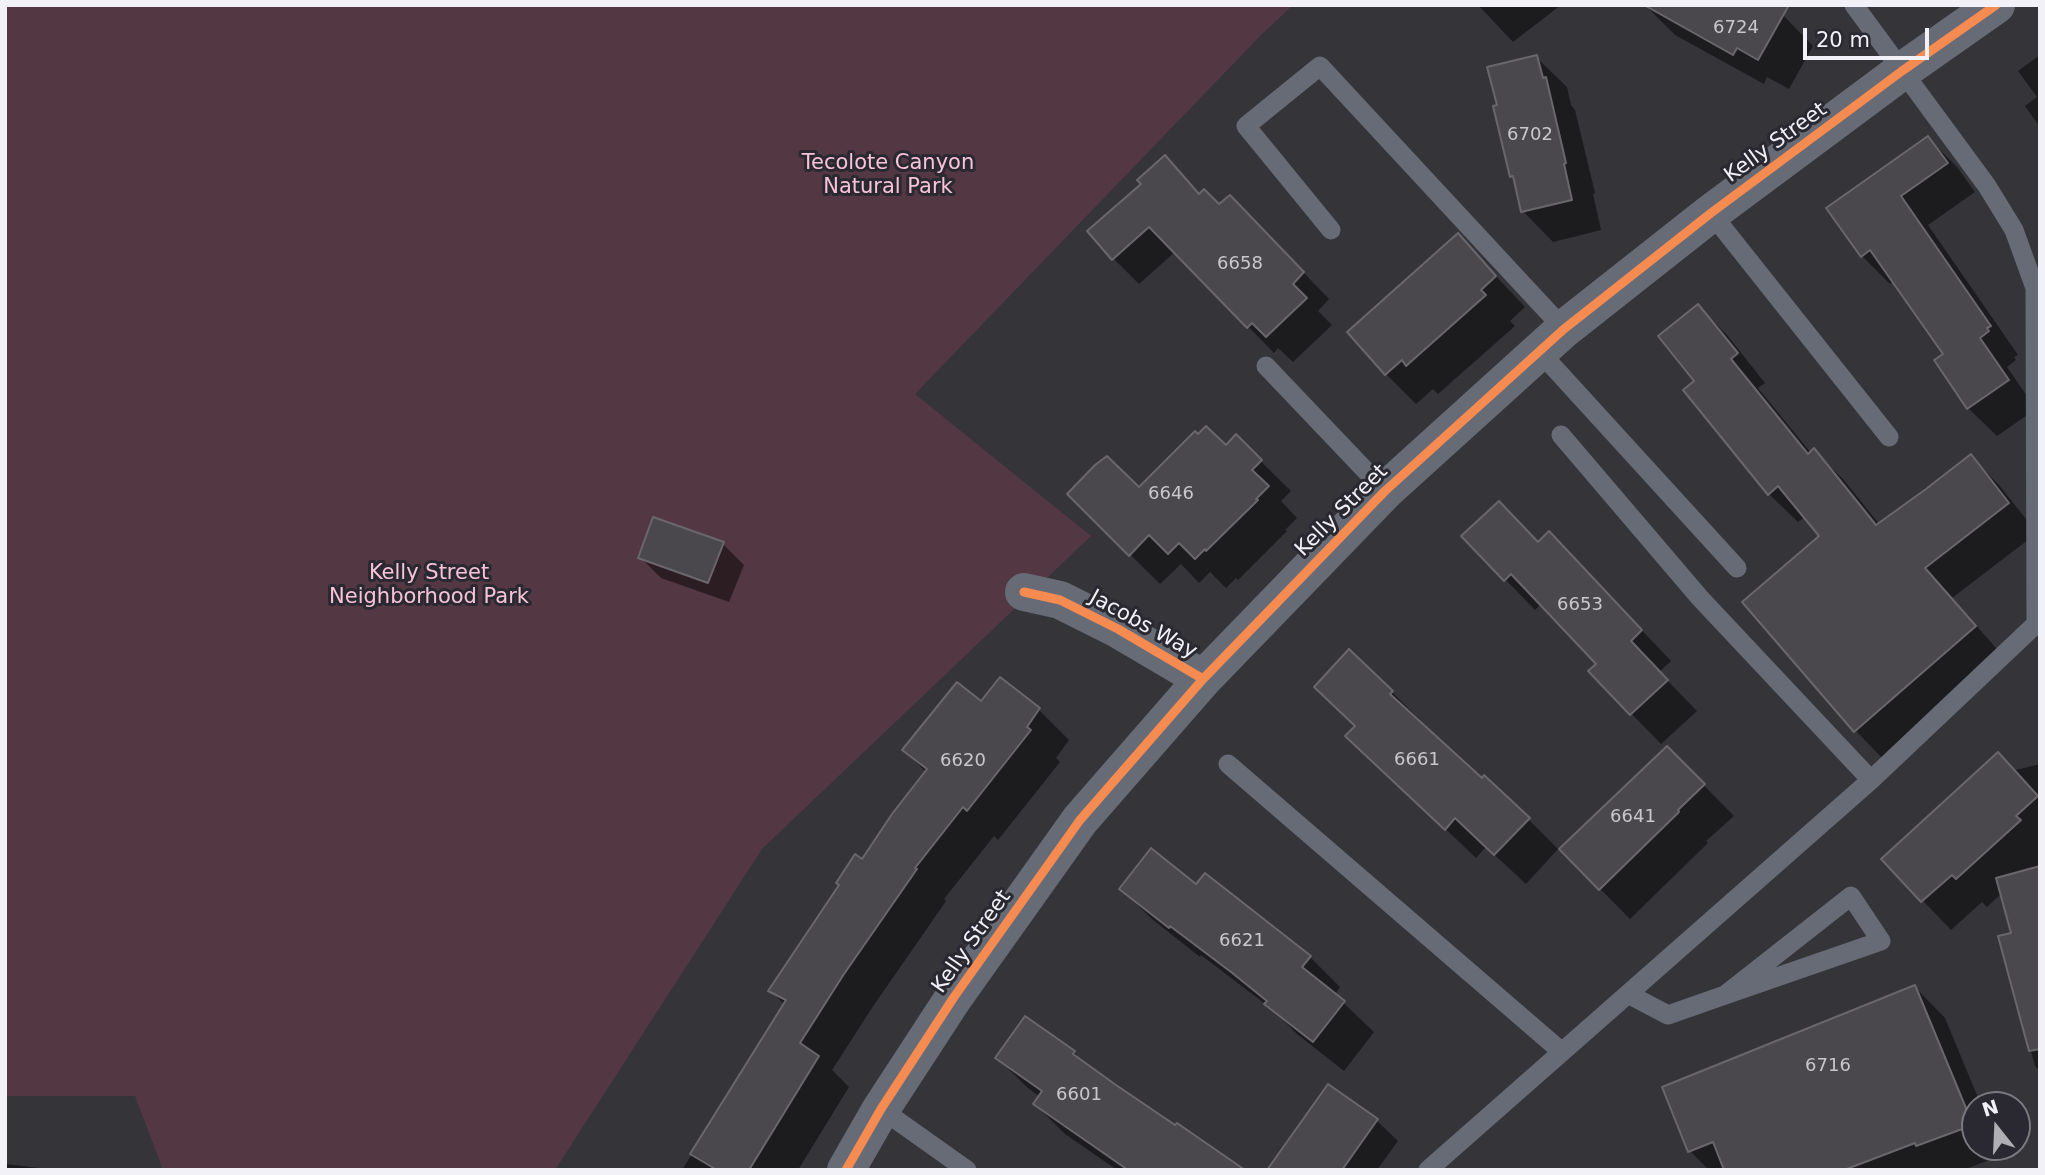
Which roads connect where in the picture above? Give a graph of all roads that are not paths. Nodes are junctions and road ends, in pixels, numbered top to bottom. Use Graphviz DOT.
graph roads {
  1 [pos="1854,5"];
  2 [pos="1996,5"];
  3 [pos="1902,71"];
  4 [pos="1711,213"];
  5 [pos="1331,230"];
  6 [pos="1550,340"];
  7 [pos="1266,366"];
  8 [pos="1561,435"];
  9 [pos="1889,437"];
  10 [pos="1385,491"];
  11 [pos="1737,568"];
  12 [pos="1024,592"];
  13 [pos="2038,625"];
  14 [pos="1203,679"];
  15 [pos="1228,764"];
  16 [pos="1871,780"];
  17 [pos="1628,994"];
  18 [pos="1725,996"];
  19 [pos="1562,1052"];
  20 [pos="881,1109"];
  21 [pos="846,1170"];
  22 [pos="967,1170"];
  23 [pos="1428,1170"];
  1 -- 3 [label="lane"];
  2 -- 3 [label="street, Kelly Street"];
  3 -- 4 [label="street, Kelly Street"];
  3 -- 13 [label="lane"];
  4 -- 6 [label="street, Kelly Street"];
  4 -- 9 [label="lane"];
  5 -- 6 [label="lane"];
  6 -- 10 [label="street, Kelly Street"];
  6 -- 11 [label="lane"];
  7 -- 10 [label="lane"];
  8 -- 16 [label="lane"];
  10 -- 14 [label="street, Kelly Street"];
  12 -- 14 [label="street, Jacobs Way"];
  13 -- 16 [label="lane"];
  14 -- 20 [label="street, Kelly Street"];
  15 -- 19 [label="lane"];
  16 -- 17 [label="lane"];
  17 -- 18 [label="lane"];
  17 -- 19 [label="lane"];
  18 -- 18 [label="lane"];
  19 -- 23 [label="lane"];
  20 -- 21 [label="street, Kelly Street"];
  20 -- 22 [label="lane"];
}
